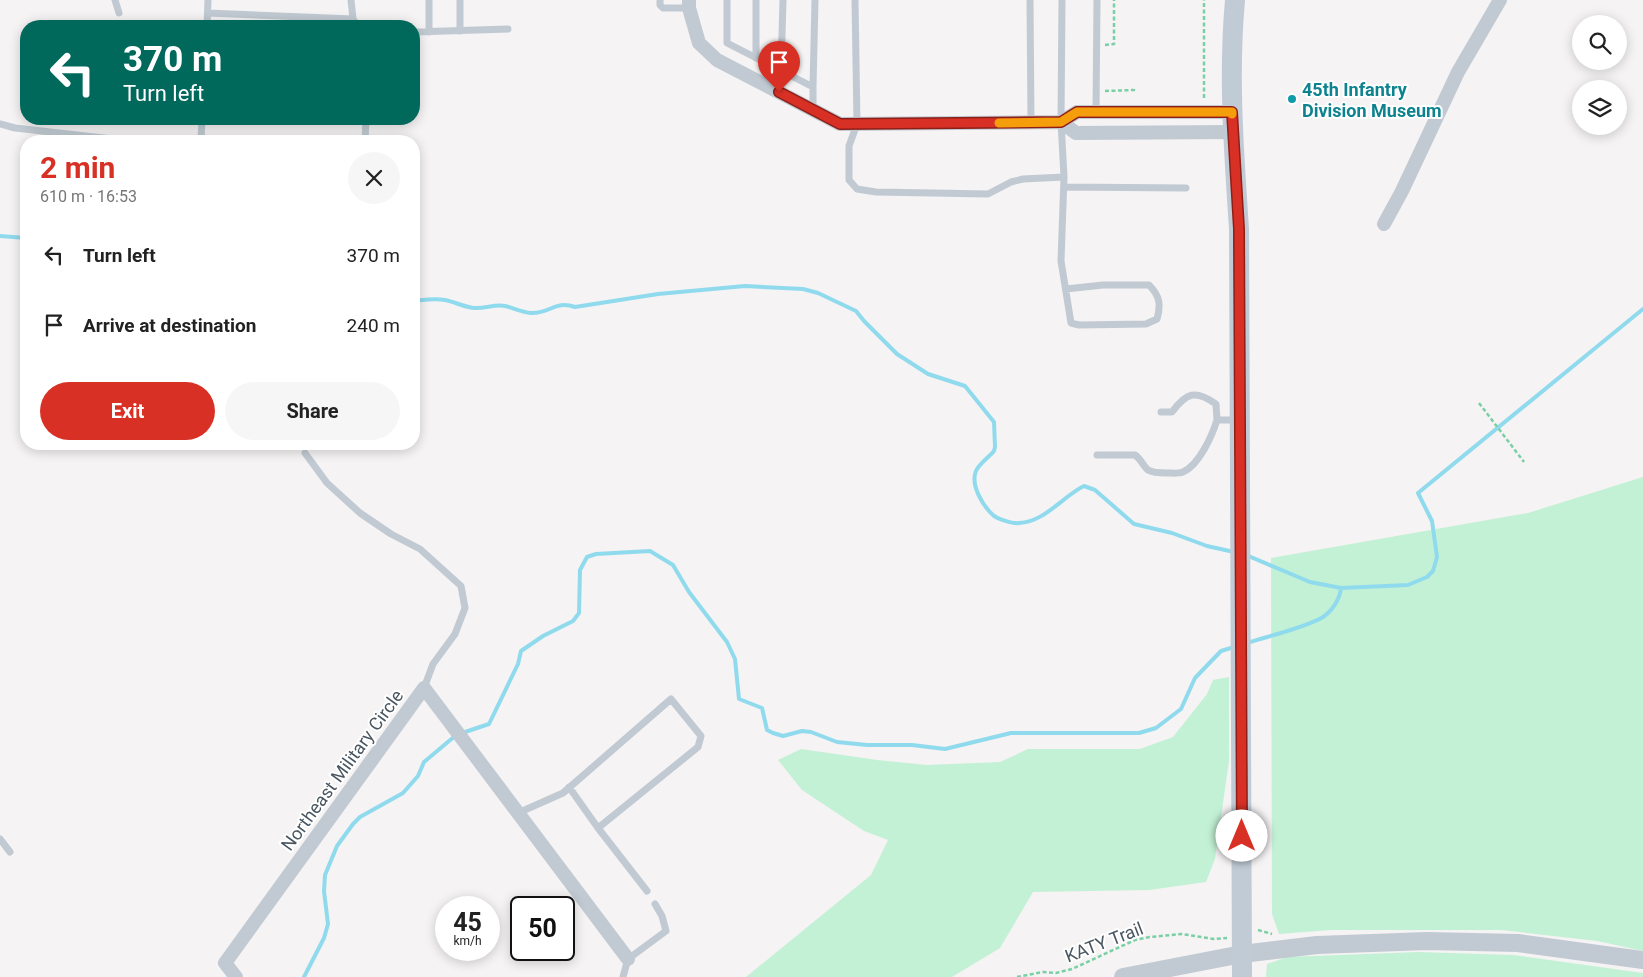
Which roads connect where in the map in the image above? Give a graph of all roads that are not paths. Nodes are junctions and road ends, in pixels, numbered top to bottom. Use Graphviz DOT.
graph roads {
  1 [pos="114,0"];
  2 [pos="208,0"];
  3 [pos="351,0"];
  4 [pos="429,0"];
  5 [pos="460,0"];
  6 [pos="660,0"];
  7 [pos="727,0"];
  8 [pos="756,0"];
  9 [pos="783,0"];
  10 [pos="815,0"];
  11 [pos="855,0"];
  12 [pos="1030,0"];
  13 [pos="1062,0"];
  14 [pos="1097,0"];
  15 [pos="1235,0"];
  16 [pos="1500,0"];
  17 [pos="689,4"];
  18 [pos="119,13"];
  19 [pos="208,13"];
  20 [pos="353,19"];
  21 [pos="207,20"];
  22 [pos="508,29"];
  23 [pos="460,31"];
  24 [pos="420,32"];
  25 [pos="429,32"];
  26 [pos="756,58"];
  27 [pos="781,71"];
  28 [pos="813,87"];
  29 [pos="813,110"];
  30 [pos="1096,112"];
  31 [pos="1232,112"];
  32 [pos="1031,122"];
  33 [pos="1061,122"];
  34 [pos="0,124"];
  35 [pos="857,124"];
  36 [pos="1233,132"];
  37 [pos="77,135"];
  38 [pos="1064,177"];
  39 [pos="1064,187"];
  40 [pos="1186,188"];
  41 [pos="1384,224"];
  42 [pos="1066,289"];
  43 [pos="1161,412"];
  44 [pos="1217,420"];
  45 [pos="1240,420"];
  46 [pos="305,453"];
  47 [pos="1097,455"];
  48 [pos="424,688"];
  49 [pos="569,787"];
  50 [pos="518,813"];
  51 [pos="598,828"];
  52 [pos="0,839"];
  53 [pos="10,852"];
  54 [pos="647,891"];
  55 [pos="655,904"];
  56 [pos="1247,939"];
  57 [pos="628,959"];
  58 [pos="1643,960"];
  59 [pos="1128,976"];
  60 [pos="236,977"];
  61 [pos="622,977"];
  62 [pos="1242,977"];
  1 -- 18 [label="lane"];
  2 -- 19 [label="lane"];
  3 -- 20 [label="lane"];
  4 -- 25 [label="lane"];
  5 -- 23 [label="lane"];
  6 -- 17 [label="lane"];
  7 -- 26 [label="lane"];
  8 -- 26 [label="lane"];
  9 -- 27 [label="lane"];
  10 -- 28 [label="lane"];
  11 -- 35 [label="lane"];
  12 -- 32 [label="lane"];
  13 -- 33 [label="lane"];
  14 -- 30 [label="lane"];
  15 -- 31 [label="main road"];
  16 -- 41 [label="street"];
  17 -- 29 [label="street"];
  19 -- 20 [label="lane"];
  19 -- 21 [label="lane"];
  22 -- 23 [label="lane"];
  23 -- 25 [label="lane"];
  24 -- 25 [label="lane"];
  26 -- 27 [label="lane"];
  27 -- 28 [label="lane"];
  28 -- 29 [label="lane"];
  29 -- 35 [label="street"];
  30 -- 31 [label="street"];
  30 -- 33 [label="street"];
  31 -- 36 [label="main road"];
  32 -- 33 [label="street"];
  32 -- 35 [label="street"];
  33 -- 36 [label="street"];
  33 -- 38 [label="lane"];
  34 -- 37 [label="lane"];
  35 -- 38 [label="lane"];
  36 -- 45 [label="main road"];
  38 -- 39 [label="lane"];
  39 -- 40 [label="lane"];
  39 -- 42 [label="lane"];
  42 -- 42 [label="lane"];
  43 -- 44 [label="lane"];
  44 -- 45 [label="lane"];
  44 -- 47 [label="lane"];
  45 -- 56 [label="main road"];
  46 -- 48 [label="lane"];
  48 -- 50 [label="street, Northeast Military Circle"];
  48 -- 60 [label="street, Northeast Military Circle"];
  49 -- 50 [label="lane"];
  49 -- 51 [label="lane"];
  49 -- 51 [label="lane"];
  50 -- 57 [label="street, Northeast Military Circle"];
  51 -- 54 [label="lane"];
  52 -- 53 [label="lane"];
  55 -- 57 [label="lane"];
  56 -- 58 [label="street"];
  56 -- 59 [label="street"];
  56 -- 62 [label="main road"];
  57 -- 61 [label="lane"];
}
